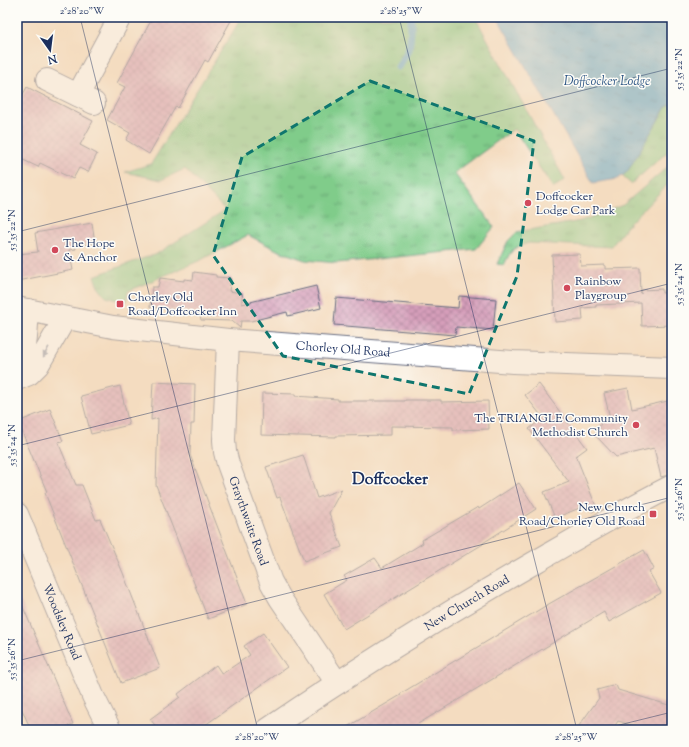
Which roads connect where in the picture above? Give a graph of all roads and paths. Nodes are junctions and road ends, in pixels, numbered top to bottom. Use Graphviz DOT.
graph roads {
  1 [pos="120,17"];
  2 [pos="47,80"];
  3 [pos="22,309"];
  4 [pos="65,318"];
  5 [pos="228,340"];
  6 [pos="672,368"];
  7 [pos="17,373"];
  8 [pos="17,379"];
  9 [pos="672,486"];
  10 [pos="17,514"];
  11 [pos="337,683"];
  12 [pos="110,730"];
  13 [pos="267,730"];
  1 -- 2 [label="street"];
  3 -- 4 [label="street, Chorley Old Road"];
  3 -- 7 [label="street"];
  4 -- 5 [label="street, Chorley Old Road"];
  4 -- 8 [label="street, one-way"];
  5 -- 6 [label="street, Chorley Old Road"];
  5 -- 11 [label="street, Graythwaite Road"];
  9 -- 11 [label="street, New Church Road"];
  10 -- 12 [label="street, Woodsley Road"];
  11 -- 13 [label="street, New Church Road"];
}
